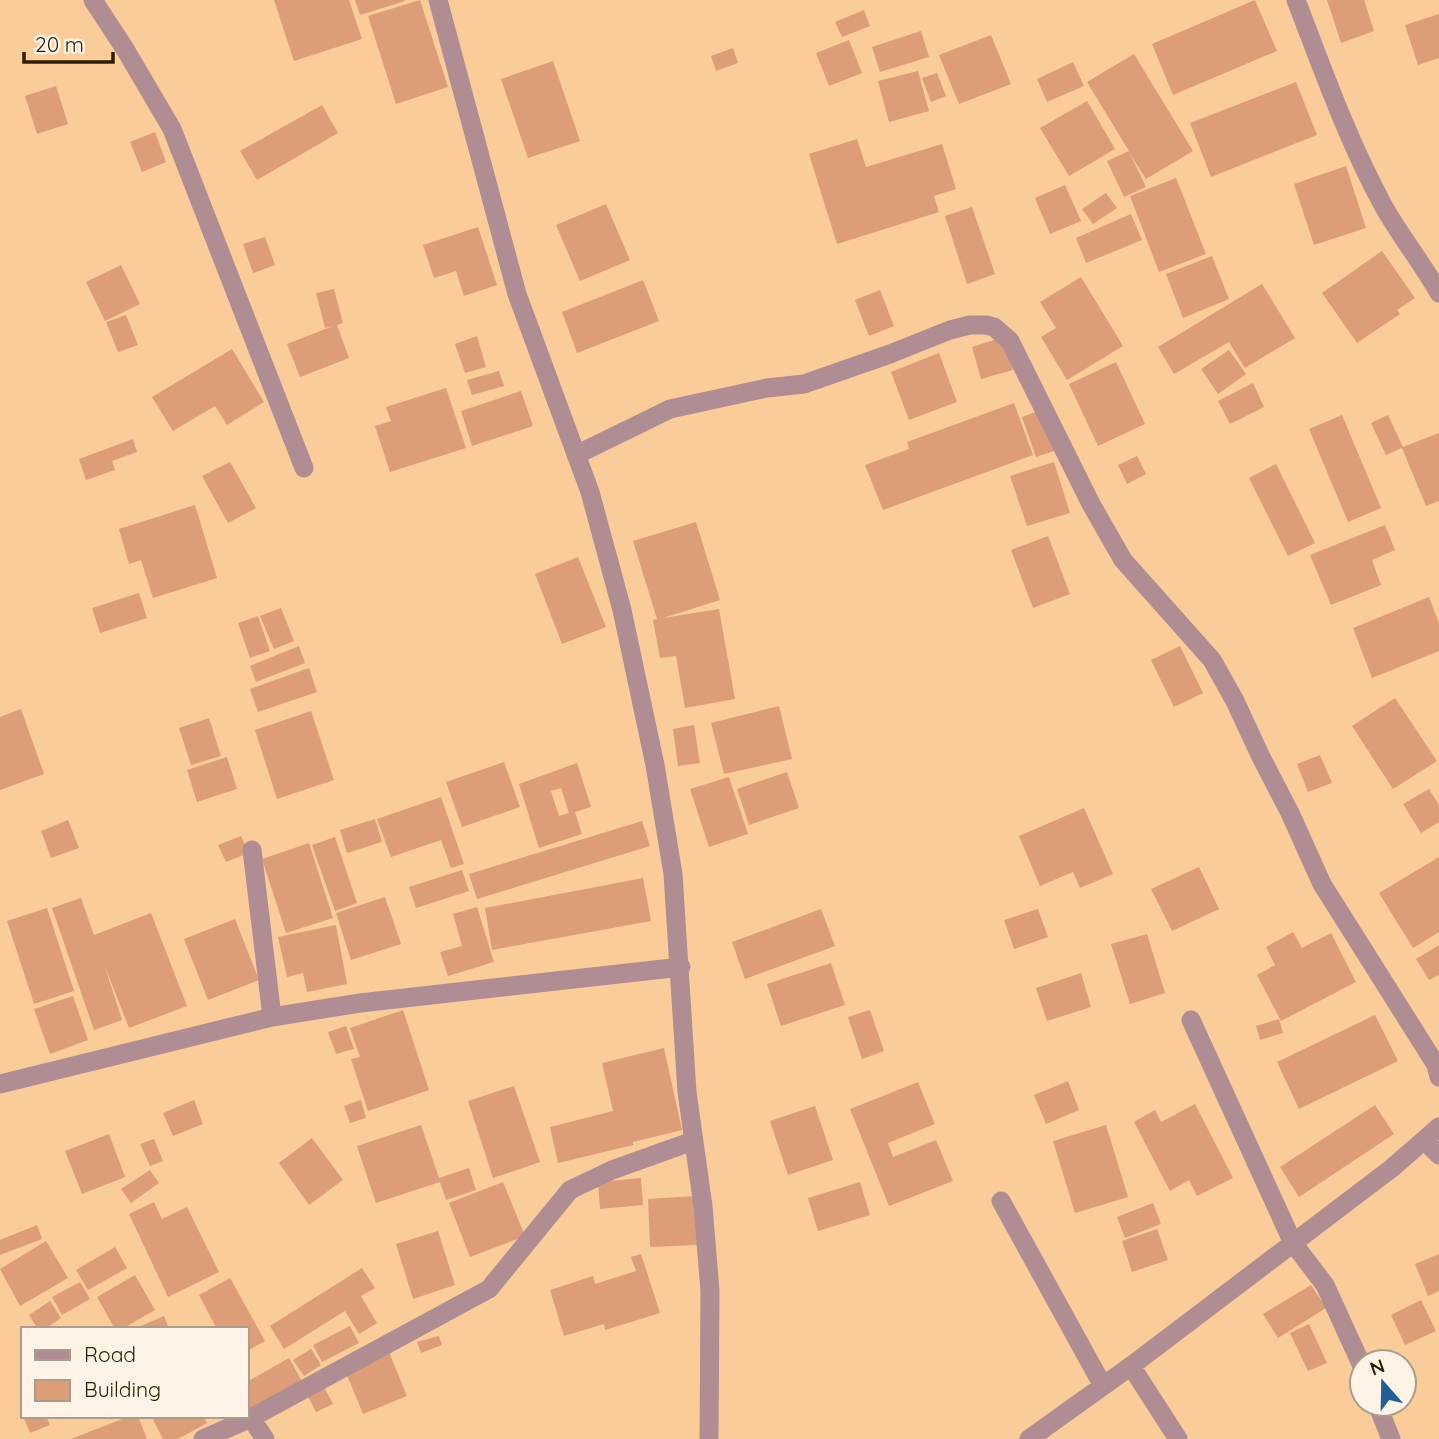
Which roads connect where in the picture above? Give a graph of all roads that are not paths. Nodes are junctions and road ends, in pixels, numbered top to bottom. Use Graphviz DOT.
graph roads {
  1 [pos="93,0"];
  2 [pos="438,0"];
  3 [pos="1296,0"];
  4 [pos="1439,293"];
  5 [pos="576,455"];
  6 [pos="304,468"];
  7 [pos="252,850"];
  8 [pos="681,967"];
  9 [pos="272,1017"];
  10 [pos="1191,1020"];
  11 [pos="1438,1069"];
  12 [pos="0,1084"];
  13 [pos="1432,1133"];
  14 [pos="693,1141"];
  15 [pos="1439,1155"];
  16 [pos="1001,1201"];
  17 [pos="1293,1242"];
  18 [pos="1354,1348"];
  19 [pos="1131,1366"];
  20 [pos="1102,1386"];
  21 [pos="251,1418"];
  22 [pos="1383,1418"];
  23 [pos="203,1439"];
  24 [pos="265,1439"];
  25 [pos="709,1439"];
  26 [pos="1029,1439"];
  27 [pos="1178,1439"];
  28 [pos="1391,1439"];
  1 -- 6 [label="street"];
  2 -- 5 [label="street"];
  3 -- 4 [label="street"];
  5 -- 8 [label="street"];
  5 -- 11 [label="street"];
  7 -- 9 [label="street"];
  8 -- 9 [label="street"];
  8 -- 14 [label="street"];
  9 -- 12 [label="street"];
  10 -- 17 [label="street"];
  13 -- 15 [label="street"];
  13 -- 17 [label="street"];
  14 -- 21 [label="street"];
  14 -- 25 [label="street"];
  16 -- 20 [label="street"];
  17 -- 18 [label="street"];
  17 -- 19 [label="street"];
  19 -- 20 [label="street"];
  19 -- 27 [label="street"];
  20 -- 26 [label="street"];
  21 -- 23 [label="street"];
  21 -- 24 [label="street"];
  22 -- 28 [label="street"];
}
